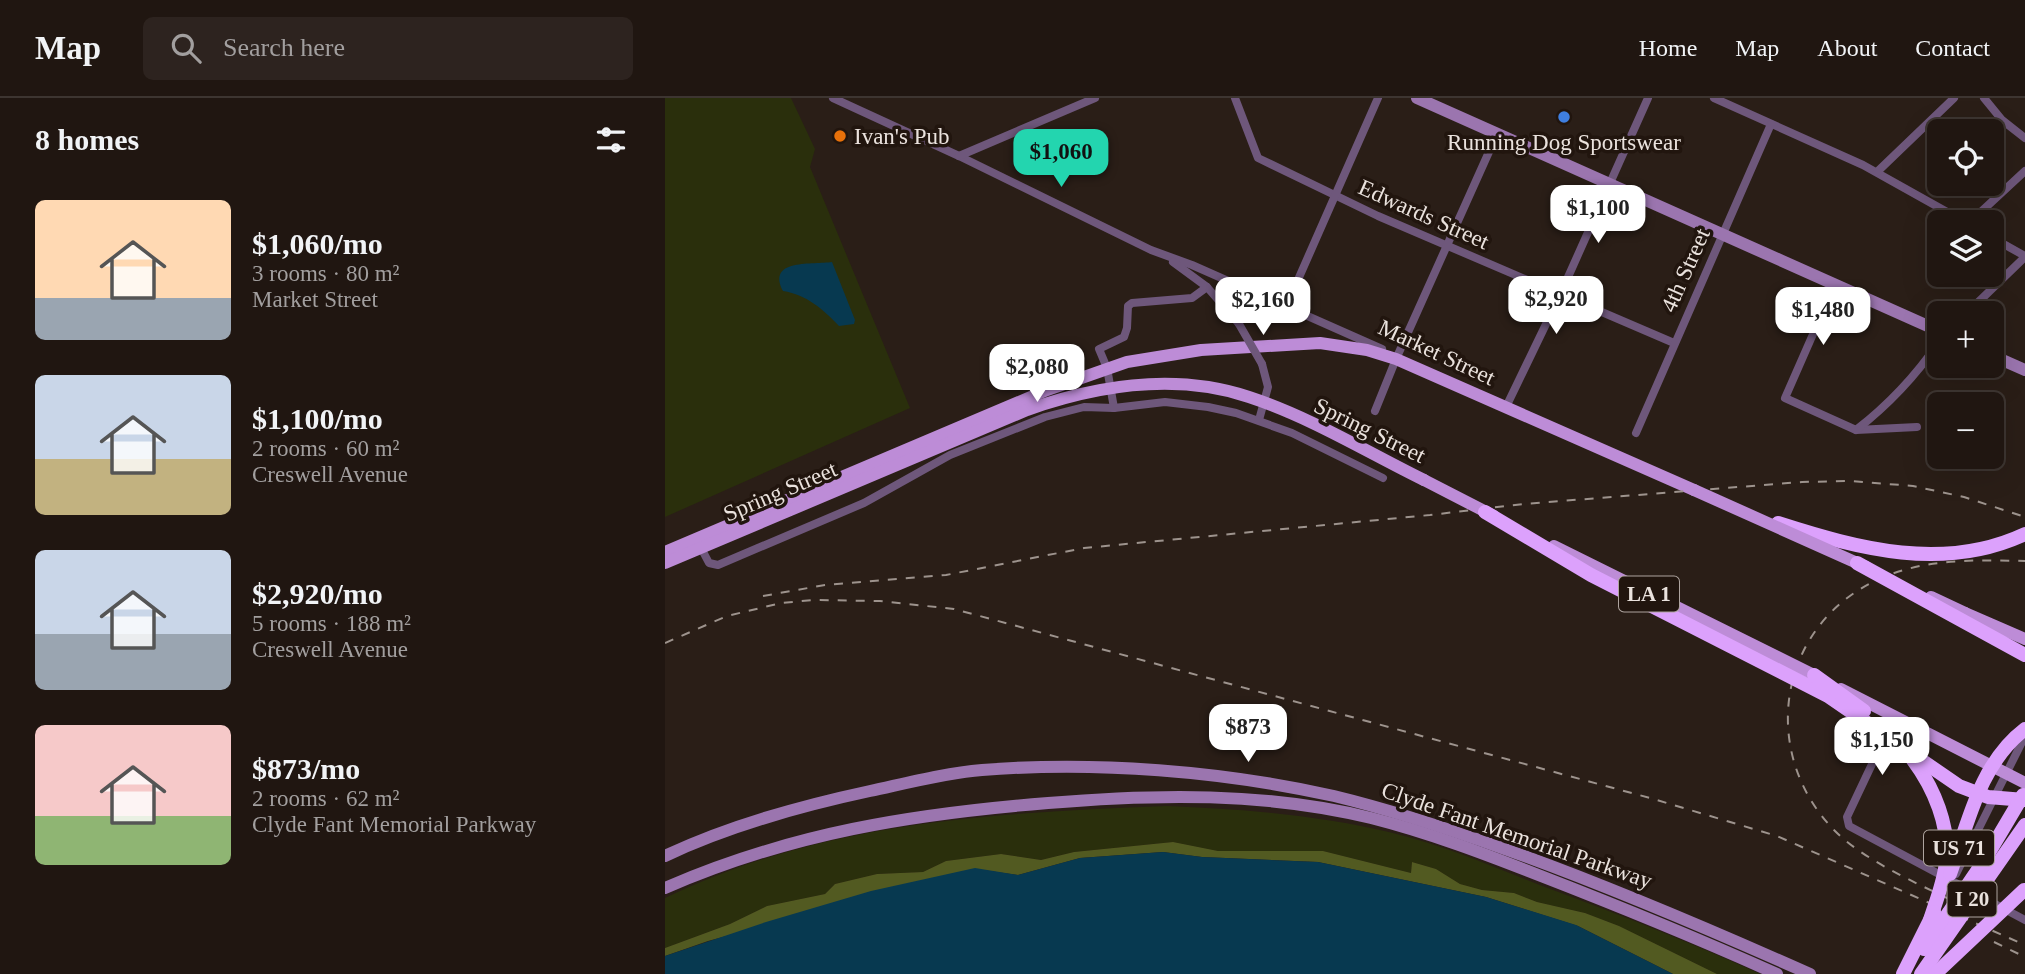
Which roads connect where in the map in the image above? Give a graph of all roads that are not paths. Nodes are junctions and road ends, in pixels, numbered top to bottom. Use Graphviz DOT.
graph roads {
  1 [pos="835,98"];
  2 [pos="1095,98"];
  3 [pos="1235,98"];
  4 [pos="1378,98"];
  5 [pos="1417,98"];
  6 [pos="1648,98"];
  7 [pos="1714,98"];
  8 [pos="1954,98"];
  9 [pos="1984,98"];
  10 [pos="1771,124"];
  11 [pos="1497,134"];
  12 [pos="2025,138"];
  13 [pos="959,156"];
  14 [pos="2025,170"];
  15 [pos="1877,172"];
  16 [pos="1610,184"];
  17 [pos="1335,196"];
  18 [pos="1946,210"];
  19 [pos="1981,210"];
  20 [pos="1722,234"];
  21 [pos="2004,244"];
  22 [pos="1447,246"];
  23 [pos="1151,250"];
  24 [pos="2025,256"];
  25 [pos="1835,284"];
  26 [pos="1240,286"];
  27 [pos="1207,288"];
  28 [pos="1560,295"];
  29 [pos="1979,301"];
  30 [pos="1286,307"];
  31 [pos="1236,321"];
  32 [pos="1927,326"];
  33 [pos="1674,343"];
  34 [pos="1927,357"];
  35 [pos="1396,359"];
  36 [pos="2004,361"];
  37 [pos="1107,368"];
  38 [pos="2025,370"];
  39 [pos="1111,388"];
  40 [pos="1264,403"];
  41 [pos="1506,407"];
  42 [pos="1114,408"];
  43 [pos="1375,411"];
  44 [pos="1259,420"];
  45 [pos="1917,427"];
  46 [pos="1856,430"];
  47 [pos="1636,433"];
  48 [pos="1383,478"];
  49 [pos="1485,512"];
  50 [pos="1748,513"];
  51 [pos="2025,534"];
  52 [pos="699,543"];
  53 [pos="665,552"];
  54 [pos="665,563"];
  55 [pos="1857,563"];
  56 [pos="2025,639"];
  57 [pos="2025,655"];
  58 [pos="1814,675"];
  59 [pos="1891,724"];
  60 [pos="2025,729"];
  61 [pos="2025,736"];
  62 [pos="2006,773"];
  63 [pos="2025,783"];
  64 [pos="2025,791"];
  65 [pos="2025,800"];
  66 [pos="2025,825"];
  67 [pos="665,856"];
  68 [pos="1953,881"];
  69 [pos="665,888"];
  70 [pos="2025,890"];
  71 [pos="1930,920"];
  72 [pos="2025,920"];
  73 [pos="1777,974"];
  74 [pos="1810,974"];
  75 [pos="1905,974"];
  76 [pos="1921,974"];
  77 [pos="1934,974"];
  1 -- 13 [label="street, Market Street"];
  2 -- 13 [label="street"];
  3 -- 17 [label="street, Edwards Street"];
  4 -- 17 [label="street"];
  5 -- 11 [label="main road"];
  6 -- 16 [label="street"];
  7 -- 10 [label="street"];
  8 -- 15 [label="street"];
  9 -- 12 [label="street"];
  10 -- 15 [label="street"];
  10 -- 20 [label="street, 4th Street"];
  11 -- 16 [label="main road"];
  11 -- 22 [label="street"];
  13 -- 23 [label="street, Market Street"];
  14 -- 19 [label="street"];
  15 -- 18 [label="street"];
  16 -- 20 [label="main road"];
  16 -- 28 [label="street"];
  17 -- 22 [label="street, Edwards Street"];
  17 -- 30 [label="street"];
  20 -- 25 [label="main road"];
  20 -- 33 [label="street, 4th Street"];
  21 -- 24 [label="street"];
  22 -- 28 [label="street, Edwards Street"];
  22 -- 35 [label="street"];
  23 -- 26 [label="street, Market Street"];
  23 -- 27 [label="street"];
  24 -- 29 [label="street"];
  25 -- 32 [label="main road"];
  25 -- 46 [label="street"];
  26 -- 30 [label="street, Market Street"];
  26 -- 31 [label="street"];
  27 -- 31 [label="street"];
  27 -- 37 [label="street"];
  28 -- 33 [label="street, Edwards Street"];
  28 -- 41 [label="street"];
  30 -- 35 [label="street, Market Street"];
  31 -- 40 [label="street, bridge"];
  33 -- 47 [label="street, 4th Street"];
  34 -- 46 [label="street"];
  35 -- 37 [label="main road, Spring Street / LA 1"];
  35 -- 41 [label="main road, Market Street / LA 1"];
  35 -- 43 [label="street"];
  36 -- 38 [label="main road"];
  37 -- 39 [label="street"];
  37 -- 52 [label="main road, Spring Street / LA 1"];
  39 -- 40 [label="main road, Spring Street / LA 1"];
  39 -- 42 [label="street"];
  39 -- 52 [label="main road, Spring Street / LA 1"];
  40 -- 44 [label="street"];
  40 -- 49 [label="main road, Spring Street / LA 1, bridge"];
  41 -- 50 [label="main road, Market Street / LA 1, bridge"];
  42 -- 44 [label="street"];
  42 -- 52 [label="street"];
  44 -- 48 [label="street"];
  45 -- 46 [label="street"];
  49 -- 58 [label="main road, Spring Street / LA 1, bridge"];
  49 -- 65 [label="highway, bridge"];
  50 -- 51 [label="highway, bridge"];
  50 -- 55 [label="main road, Market Street / LA 1, bridge"];
  52 -- 53 [label="main road, Spring Street / LA 1"];
  52 -- 54 [label="main road, Spring Street / LA 1"];
  55 -- 56 [label="main road, Market Street / LA 1, bridge"];
  55 -- 57 [label="highway, bridge"];
  58 -- 62 [label="main road, Spring Street / LA 1, bridge"];
  58 -- 71 [label="highway, bridge"];
  59 -- 68 [label="street"];
  60 -- 71 [label="highway, US 71, bridge"];
  61 -- 62 [label="street"];
  62 -- 63 [label="main road, Spring Street / LA 1"];
  62 -- 68 [label="street"];
  64 -- 75 [label="highway, I 20, bridge"];
  66 -- 76 [label="highway, I 20, bridge"];
  67 -- 74 [label="main road, Clyde Fant Memorial Parkway"];
  68 -- 72 [label="street"];
  69 -- 73 [label="main road, Clyde Fant Memorial Parkway"];
  70 -- 77 [label="highway, bridge"];
  71 -- 75 [label="highway, US 71, bridge"];
}
